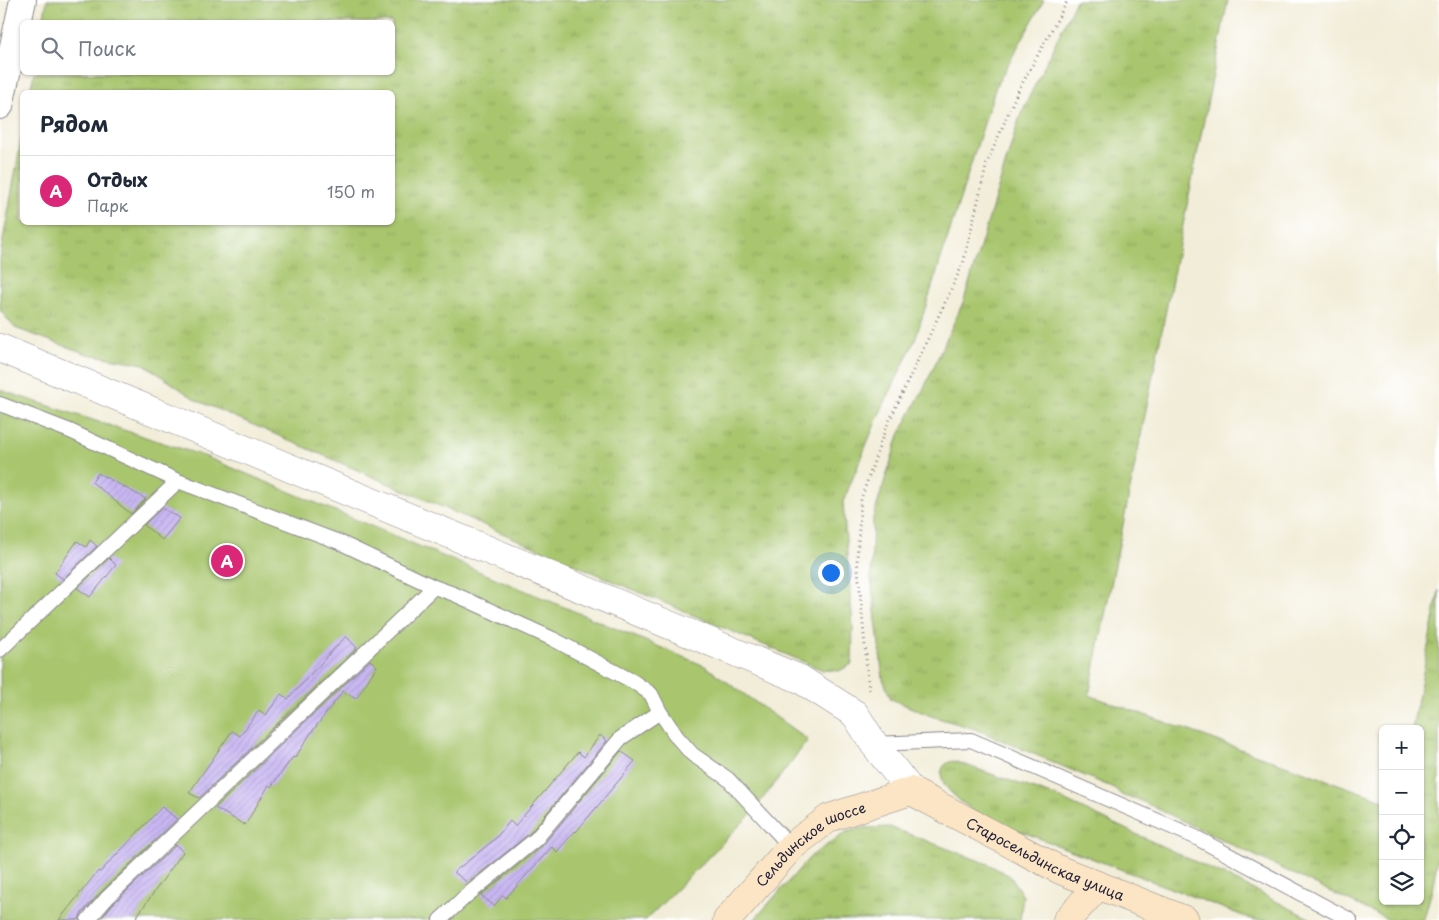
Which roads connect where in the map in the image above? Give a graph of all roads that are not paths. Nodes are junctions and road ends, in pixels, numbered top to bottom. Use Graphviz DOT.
graph roads {
  1 [pos="23,0"];
  2 [pos="0,106"];
  3 [pos="0,348"];
  4 [pos="0,404"];
  5 [pos="178,481"];
  6 [pos="434,587"];
  7 [pos="0,650"];
  8 [pos="660,712"];
  9 [pos="874,744"];
  10 [pos="910,791"];
  11 [pos="791,847"];
  12 [pos="1098,886"];
  13 [pos="88,920"];
  14 [pos="440,920"];
  15 [pos="727,920"];
  16 [pos="1067,920"];
  17 [pos="1185,920"];
  18 [pos="1350,920"];
  1 -- 2 [label="street"];
  3 -- 9 [label="street"];
  4 -- 5 [label="lane"];
  5 -- 6 [label="lane"];
  5 -- 7 [label="lane"];
  6 -- 8 [label="lane"];
  6 -- 13 [label="lane"];
  8 -- 11 [label="lane"];
  8 -- 14 [label="lane"];
  9 -- 10 [label="street"];
  9 -- 18 [label="lane"];
  10 -- 11 [label="main road, Сельдинское шоссе"];
  10 -- 12 [label="main road, Старосельдинская улица"];
  11 -- 15 [label="main road, Сельдинское шоссе"];
  12 -- 16 [label="main road"];
  12 -- 17 [label="main road, Старосельдинская улица"];
}
